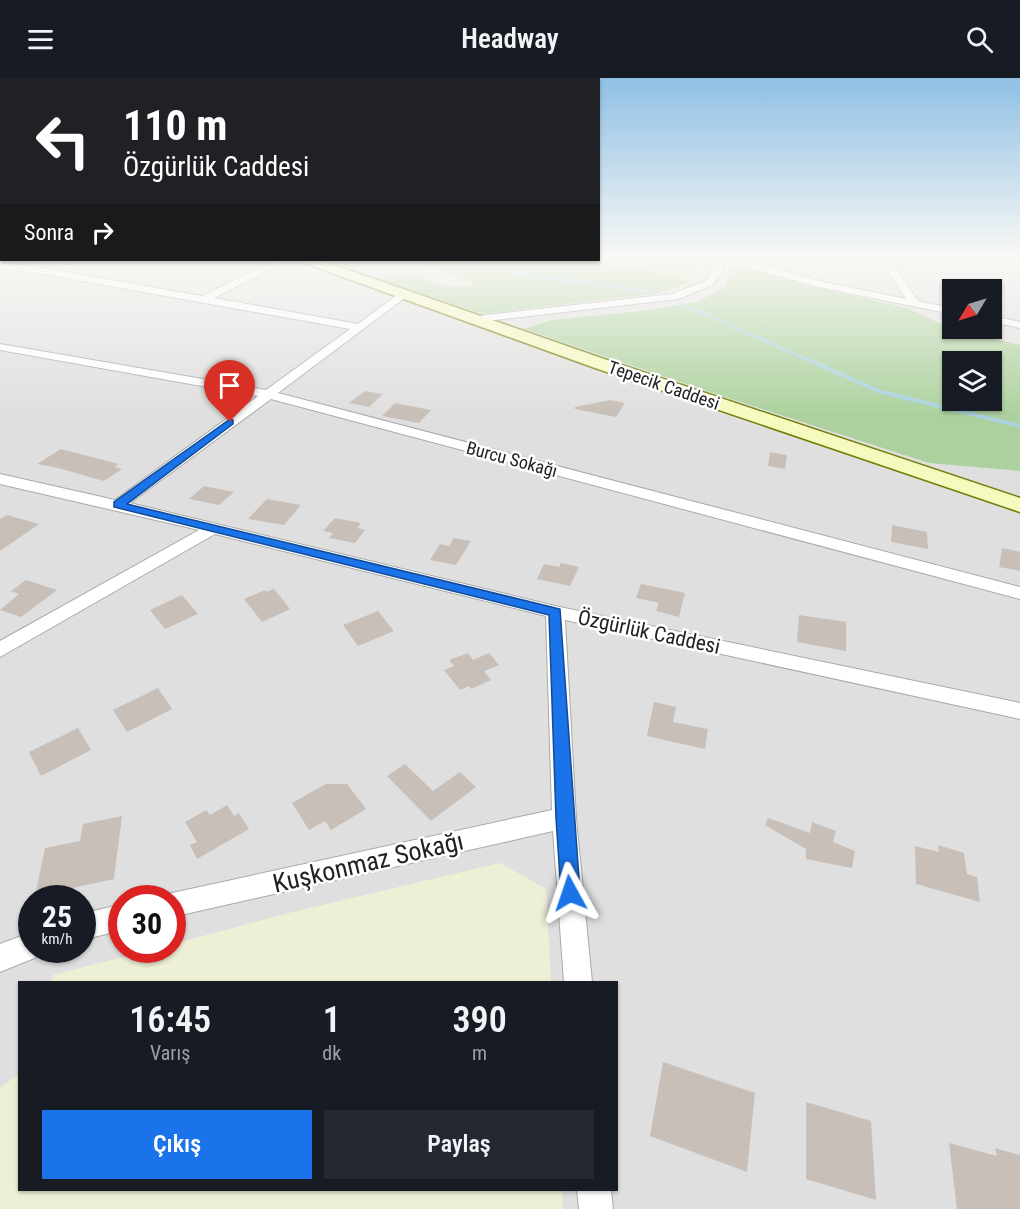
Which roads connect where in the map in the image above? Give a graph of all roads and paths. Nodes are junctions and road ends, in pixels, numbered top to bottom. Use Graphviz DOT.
graph roads {
  1 [pos="253,309"];
  2 [pos="384,309"];
  3 [pos="448,309"];
  4 [pos="570,309"];
  5 [pos="478,319"];
  6 [pos="1002,321"];
  7 [pos="1020,325"];
  8 [pos="358,327"];
  9 [pos="0,347"];
  10 [pos="267,394"];
  11 [pos="0,479"];
  12 [pos="118,505"];
  13 [pos="1020,505"];
  14 [pos="212,530"];
  15 [pos="1020,593"];
  16 [pos="555,612"];
  17 [pos="0,650"];
  18 [pos="1020,711"];
  19 [pos="564,818"];
  20 [pos="186,903"];
  21 [pos="18,951"];
  22 [pos="0,958"];
  23 [pos="578,981"];
  24 [pos="594,1191"];
  25 [pos="596,1209"];
  1 -- 8 [label="street"];
  2 -- 8 [label="street"];
  3 -- 5 [label="street, Tepecik Caddesi"];
  4 -- 5 [label="street"];
  5 -- 13 [label="street, Tepecik Caddesi"];
  6 -- 7 [label="street"];
  8 -- 10 [label="street"];
  9 -- 10 [label="street, Burcu Sokağı"];
  10 -- 12 [label="street"];
  10 -- 15 [label="street, Burcu Sokağı"];
  11 -- 12 [label="street, Özgürlük Caddesi"];
  12 -- 14 [label="street, Özgürlük Caddesi"];
  14 -- 16 [label="street, Özgürlük Caddesi"];
  14 -- 17 [label="street"];
  16 -- 18 [label="street, Özgürlük Caddesi"];
  16 -- 19 [label="street"];
  19 -- 20 [label="street, Kuşkonmaz Sokağı"];
  19 -- 23 [label="street"];
  21 -- 22 [label="street"];
  24 -- 25 [label="street"];
}
